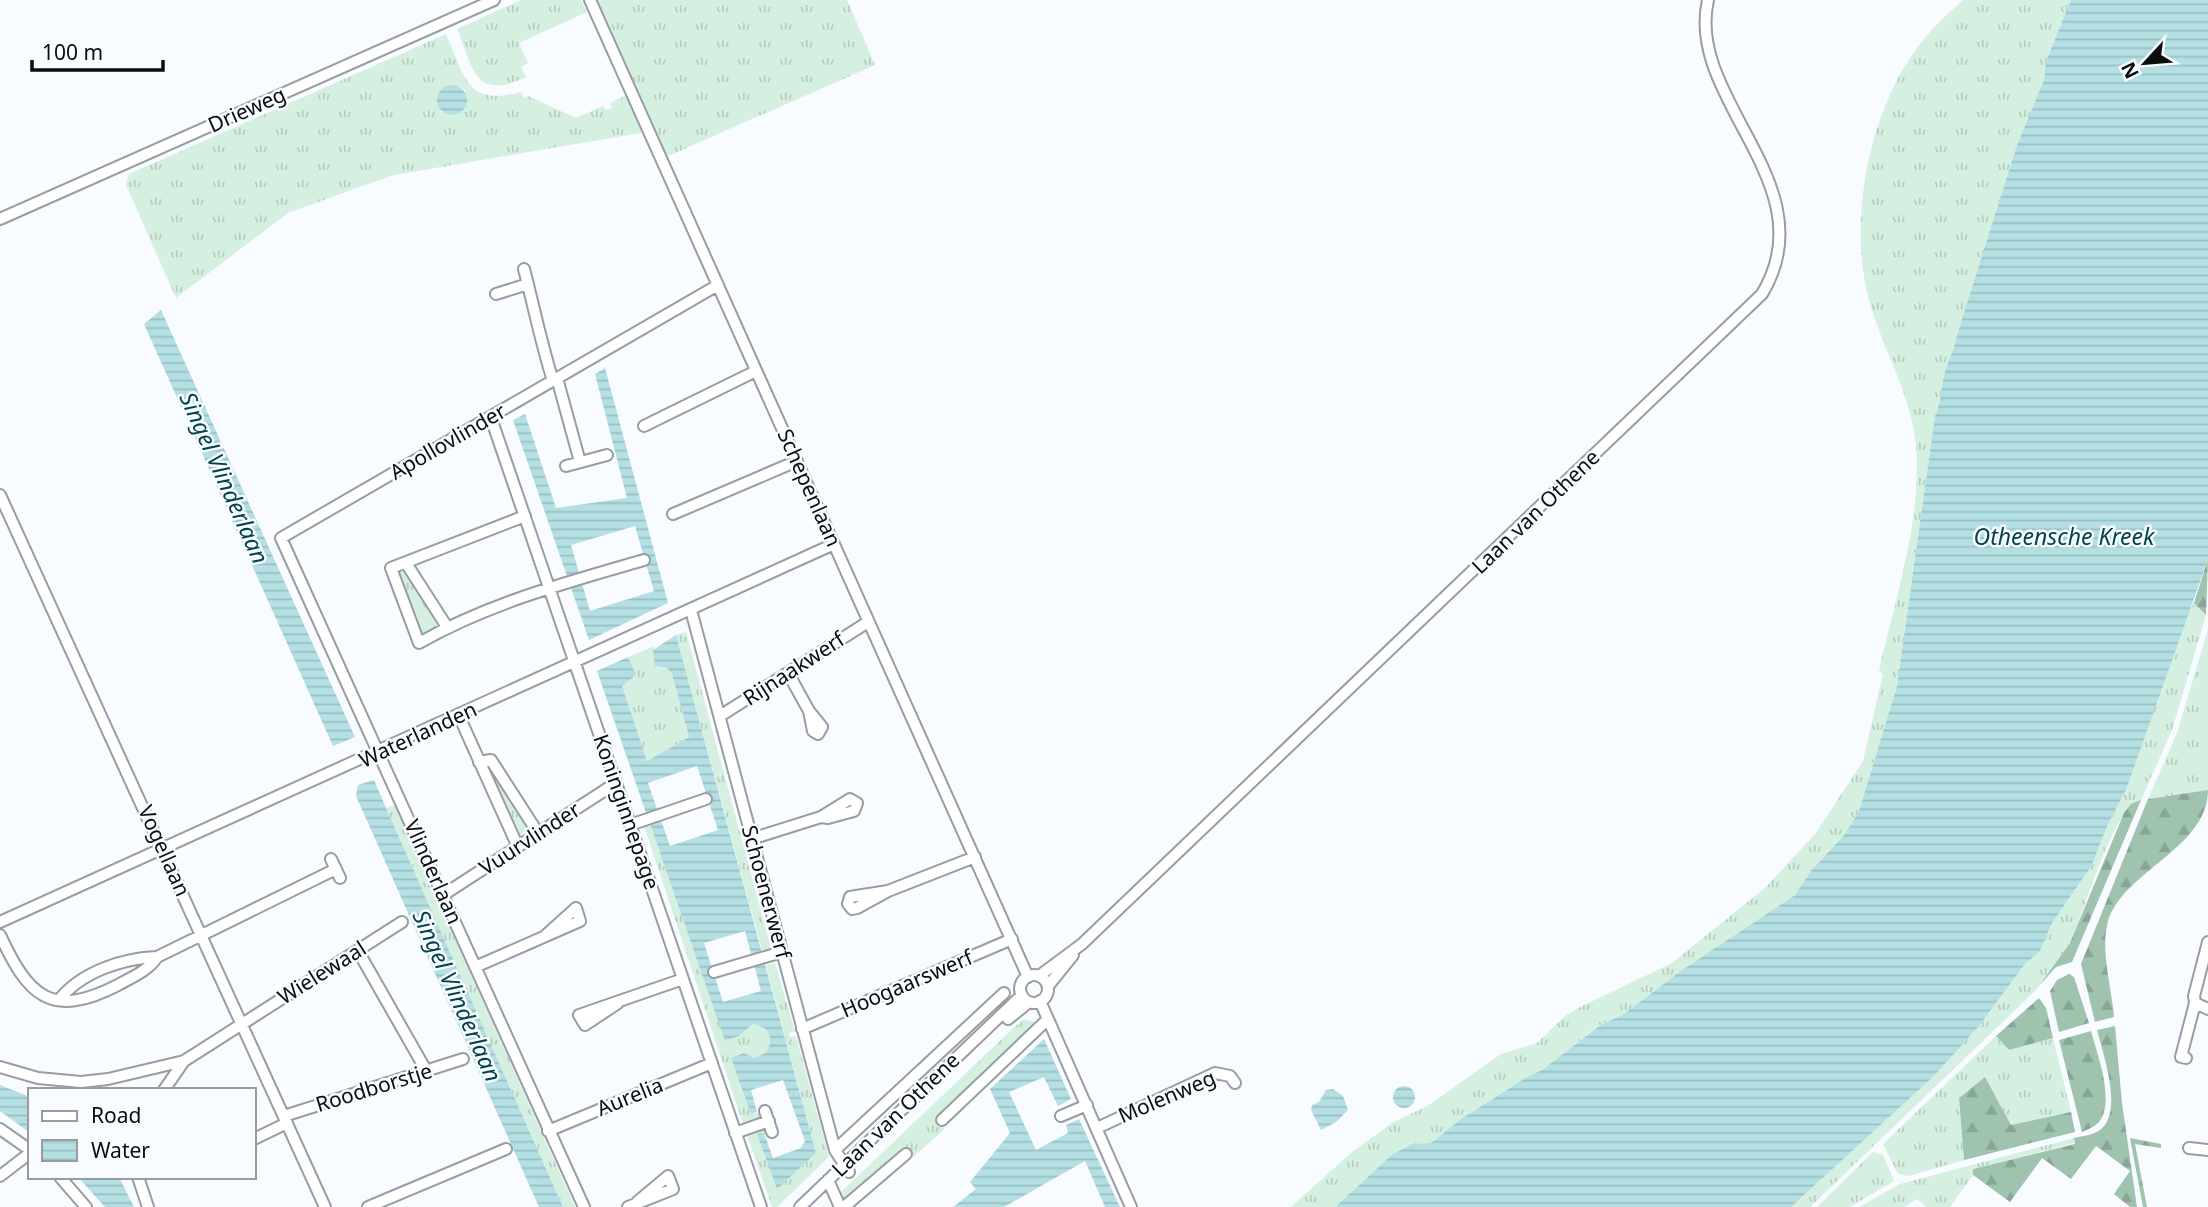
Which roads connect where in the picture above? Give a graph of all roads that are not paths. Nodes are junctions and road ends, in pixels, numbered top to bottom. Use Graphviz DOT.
graph roads {
  1 [pos="494,0"];
  2 [pos="590,0"];
  3 [pos="1708,0"];
  4 [pos="0,219"];
  5 [pos="524,269"];
  6 [pos="528,284"];
  7 [pos="718,285"];
  8 [pos="496,294"];
  9 [pos="756,371"];
  10 [pos="555,380"];
  11 [pos="491,418"];
  12 [pos="644,426"];
  13 [pos="607,455"];
  14 [pos="797,461"];
  15 [pos="580,462"];
  16 [pos="566,466"];
  17 [pos="0,495"];
  18 [pos="673,514"];
  19 [pos="525,516"];
  20 [pos="281,538"];
  21 [pos="834,544"];
  22 [pos="644,560"];
  23 [pos="406,562"];
  24 [pos="549,587"];
  25 [pos="691,610"];
  26 [pos="868,622"];
  27 [pos="447,627"];
  28 [pos="575,663"];
  29 [pos="788,673"];
  30 [pos="809,711"];
  31 [pos="459,716"];
  32 [pos="720,716"];
  33 [pos="378,753"];
  34 [pos="480,762"];
  35 [pos="616,783"];
  36 [pos="706,799"];
  37 [pos="821,817"];
  38 [pos="631,825"];
  39 [pos="538,833"];
  40 [pos="751,839"];
  41 [pos="518,847"];
  42 [pos="164,850"];
  43 [pos="975,857"];
  44 [pos="336,869"];
  45 [pos="888,891"];
  46 [pos="443,895"];
  47 [pos="0,922"];
  48 [pos="402,922"];
  49 [pos="546,934"];
  50 [pos="0,935"];
  51 [pos="202,936"];
  52 [pos="1012,939"];
  53 [pos="2208,942"];
  54 [pos="1082,944"];
  55 [pos="358,951"];
  56 [pos="782,952"];
  57 [pos="157,957"];
  58 [pos="475,967"];
  59 [pos="714,972"];
  60 [pos="1034,976"];
  61 [pos="683,979"];
  62 [pos="1048,986"];
  63 [pos="1004,993"];
  64 [pos="59,1000"];
  65 [pos="1031,1000"];
  66 [pos="618,1003"];
  67 [pos="2195,1003"];
  68 [pos="2208,1009"];
  69 [pos="983,1013"];
  70 [pos="1048,1019"];
  71 [pos="242,1024"];
  72 [pos="995,1026"];
  73 [pos="802,1029"];
  74 [pos="2186,1058"];
  75 [pos="463,1059"];
  76 [pos="184,1061"];
  77 [pos="712,1063"];
  78 [pos="0,1067"];
  79 [pos="427,1072"];
  80 [pos="1235,1083"];
  81 [pos="165,1088"];
  82 [pos="1087,1105"];
  83 [pos="1061,1116"];
  84 [pos="286,1119"];
  85 [pos="942,1120"];
  86 [pos="768,1121"];
  87 [pos="1097,1128"];
  88 [pos="0,1129"];
  89 [pos="548,1131"];
  90 [pos="735,1133"];
  91 [pos="256,1138"];
  92 [pos="2189,1148"];
  93 [pos="506,1149"];
  94 [pos="28,1150"];
  95 [pos="835,1150"];
  96 [pos="2208,1150"];
  97 [pos="28,1153"];
  98 [pos="906,1154"];
  99 [pos="846,1169"];
  100 [pos="0,1176"];
  101 [pos="62,1179"];
  102 [pos="139,1179"];
  103 [pos="830,1184"];
  104 [pos="86,1207"];
  105 [pos="148,1207"];
  106 [pos="325,1207"];
  107 [pos="368,1207"];
  108 [pos="584,1207"];
  109 [pos="761,1207"];
  110 [pos="800,1207"];
  111 [pos="811,1207"];
  112 [pos="842,1207"];
  113 [pos="1131,1207"];
  1 -- 4 [label="street, Drieweg"];
  2 -- 7 [label="street, Schepenlaan"];
  3 -- 54 [label="street, Laan van Othene"];
  5 -- 6 [label="street"];
  6 -- 8 [label="street"];
  6 -- 10 [label="street"];
  7 -- 9 [label="street, Schepenlaan"];
  7 -- 10 [label="street, Apollovlinder"];
  9 -- 12 [label="street"];
  9 -- 14 [label="street, Schepenlaan"];
  10 -- 11 [label="street, Apollovlinder"];
  10 -- 15 [label="street"];
  11 -- 19 [label="street, Koninginnepage"];
  11 -- 20 [label="street, Apollovlinder"];
  13 -- 15 [label="street"];
  14 -- 18 [label="street"];
  14 -- 21 [label="street, Schepenlaan"];
  15 -- 16 [label="street"];
  17 -- 42 [label="street, Vogellaan"];
  19 -- 23 [label="street"];
  19 -- 24 [label="street, Koninginnepage"];
  20 -- 33 [label="street, Vlinderlaan"];
  21 -- 25 [label="street, Waterlanden"];
  21 -- 26 [label="street, Schepenlaan"];
  22 -- 24 [label="street"];
  23 -- 27 [label="street"];
  23 -- 27 [label="street"];
  24 -- 27 [label="street"];
  24 -- 28 [label="street, Koninginnepage"];
  25 -- 28 [label="street, Waterlanden"];
  25 -- 32 [label="street, Schoenerwerf"];
  26 -- 29 [label="street, Rijnaakwerf"];
  26 -- 43 [label="street, Schepenlaan"];
  28 -- 31 [label="street, Waterlanden"];
  28 -- 35 [label="street, Koninginnepage"];
  29 -- 30 [label="street"];
  29 -- 32 [label="street, Rijnaakwerf"];
  31 -- 33 [label="street, Waterlanden"];
  31 -- 34 [label="street"];
  32 -- 40 [label="street, Schoenerwerf"];
  33 -- 42 [label="street, Waterlanden"];
  33 -- 46 [label="street, Vlinderlaan"];
  34 -- 39 [label="street"];
  34 -- 41 [label="street"];
  35 -- 38 [label="street, Koninginnepage"];
  35 -- 39 [label="street, Vuurvlinder"];
  36 -- 38 [label="street"];
  37 -- 40 [label="street"];
  38 -- 61 [label="street, Koninginnepage"];
  39 -- 41 [label="street, Vuurvlinder"];
  40 -- 56 [label="street, Schoenerwerf"];
  41 -- 46 [label="street, Vuurvlinder"];
  42 -- 47 [label="street, Waterlanden"];
  42 -- 51 [label="street, Vogellaan"];
  43 -- 45 [label="street"];
  43 -- 52 [label="street, Schepenlaan"];
  44 -- 51 [label="street"];
  46 -- 58 [label="street, Vlinderlaan"];
  48 -- 55 [label="street, Wielewaal"];
  49 -- 58 [label="street"];
  50 -- 64 [label="street"];
  51 -- 57 [label="street"];
  51 -- 71 [label="street, Vogellaan"];
  52 -- 60 [label="street, Schepenlaan"];
  52 -- 73 [label="street, Hoogaarswerf"];
  53 -- 67 [label="street"];
  54 -- 60 [label="street, Laan van Othene"];
  54 -- 62 [label="street, Laan van Othene"];
  55 -- 71 [label="street, Wielewaal"];
  55 -- 79 [label="street"];
  56 -- 59 [label="street"];
  56 -- 73 [label="street, Schoenerwerf"];
  57 -- 64 [label="street"];
  57 -- 64 [label="street"];
  58 -- 89 [label="street, Vlinderlaan"];
  60 -- 62 [label="street, Schepenlaan"];
  60 -- 65 [label="street"];
  61 -- 66 [label="street"];
  61 -- 77 [label="street, Koninginnepage"];
  62 -- 65 [label="street, Laan van Othene"];
  63 -- 69 [label="street, Laan van Othene"];
  65 -- 70 [label="street"];
  65 -- 72 [label="street, Laan van Othene"];
  67 -- 68 [label="street"];
  67 -- 74 [label="street"];
  69 -- 72 [label="street"];
  69 -- 95 [label="street, Laan van Othene"];
  70 -- 82 [label="street"];
  70 -- 85 [label="street"];
  71 -- 76 [label="street, Wielewaal"];
  71 -- 84 [label="street, Vogellaan"];
  72 -- 99 [label="street, Laan van Othene"];
  73 -- 95 [label="street, Schoenerwerf"];
  75 -- 79 [label="street, Roodborstje"];
  76 -- 78 [label="street"];
  76 -- 81 [label="street"];
  77 -- 89 [label="street, Aurelia"];
  77 -- 90 [label="street, Koninginnepage"];
  79 -- 84 [label="street, Roodborstje"];
  80 -- 87 [label="street, Molenweg"];
  82 -- 83 [label="street"];
  82 -- 87 [label="street"];
  84 -- 91 [label="street, Roodborstje"];
  84 -- 106 [label="street, Vogellaan"];
  86 -- 90 [label="street"];
  87 -- 113 [label="street"];
  88 -- 94 [label="street"];
  89 -- 108 [label="street, Vlinderlaan"];
  90 -- 109 [label="street, Koninginnepage"];
  92 -- 96 [label="street"];
  93 -- 107 [label="street"];
  95 -- 99 [label="street, Schoenerwerf"];
  97 -- 100 [label="street"];
  98 -- 112 [label="street"];
  99 -- 103 [label="street, Laan van Othene"];
  101 -- 104 [label="street"];
  102 -- 105 [label="street"];
  103 -- 110 [label="street, Laan van Othene"];
  103 -- 111 [label="street, Laan van Othene"];
  103 -- 112 [label="street"];
}
